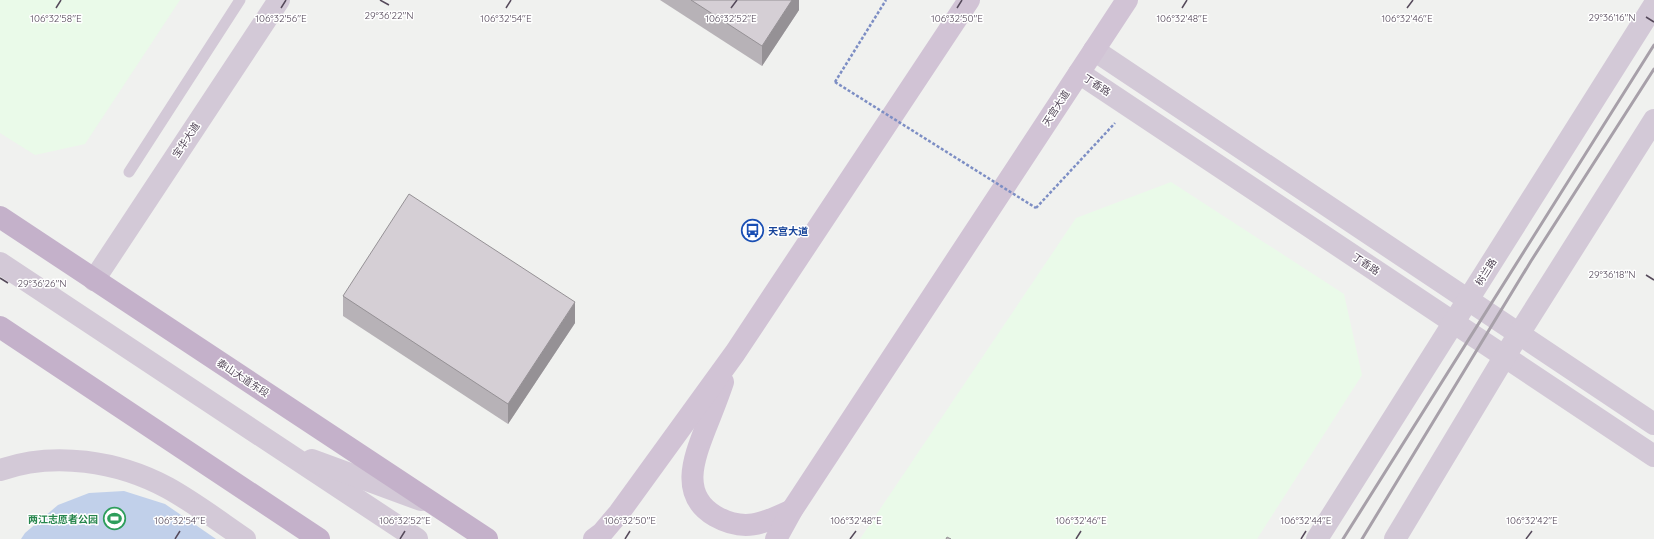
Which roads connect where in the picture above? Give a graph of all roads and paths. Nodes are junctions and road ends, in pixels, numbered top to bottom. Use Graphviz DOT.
graph roads {
  1 [pos="240,0"];
  2 [pos="279,0"];
  3 [pos="886,0"];
  4 [pos="969,0"];
  5 [pos="1127,0"];
  6 [pos="1654,4"];
  7 [pos="1094,50"];
  8 [pos="1079,73"];
  9 [pos="1130,107"];
  10 [pos="1654,120"];
  11 [pos="129,172"];
  12 [pos="0,217"];
  13 [pos="0,263"];
  14 [pos="94,280"];
  15 [pos="1469,300"];
  16 [pos="1454,323"];
  17 [pos="0,327"];
  18 [pos="1519,334"];
  19 [pos="735,353"];
  20 [pos="1505,356"];
  21 [pos="1654,424"];
  22 [pos="277,447"];
  23 [pos="1654,456"];
  24 [pos="0,470"];
  25 [pos="437,506"];
  26 [pos="792,510"];
  27 [pos="1414,510"];
  28 [pos="245,539"];
  29 [pos="319,539"];
  30 [pos="417,539"];
  31 [pos="487,539"];
  32 [pos="594,539"];
  33 [pos="776,539"];
  34 [pos="1316,539"];
  35 [pos="1395,539"];
  36 [pos="1400,539"];
  1 -- 11 [label="lane"];
  2 -- 14 [label="street, 宝华大道"];
  3 -- 9 [label="path, bridge"];
  4 -- 19 [label="main road"];
  5 -- 7 [label="main road, 天宫大道"];
  6 -- 15 [label="street, 树兰路"];
  7 -- 8 [label="main road, 天宫大道"];
  7 -- 15 [label="street"];
  8 -- 9 [label="street, 丁香路"];
  8 -- 26 [label="main road, 天宫大道"];
  9 -- 16 [label="street, 丁香路"];
  10 -- 18 [label="street"];
  12 -- 14 [label="main road, 泰山大道东段"];
  13 -- 22 [label="street"];
  14 -- 25 [label="main road, 泰山大道东段"];
  15 -- 16 [label="street, 树兰路"];
  15 -- 18 [label="street"];
  16 -- 20 [label="street, 丁香路"];
  16 -- 34 [label="street, 树兰路"];
  17 -- 29 [label="main road"];
  18 -- 20 [label="street"];
  18 -- 21 [label="street"];
  19 -- 26 [label="main road"];
  19 -- 32 [label="main road"];
  20 -- 23 [label="street, 丁香路"];
  20 -- 27 [label="street"];
  22 -- 25 [label="street"];
  22 -- 30 [label="street"];
  24 -- 28 [label="street"];
  25 -- 31 [label="main road, 泰山大道东段"];
  26 -- 33 [label="main road, 天宫大道"];
  27 -- 35 [label="street"];
  27 -- 36 [label="lane"];
}
